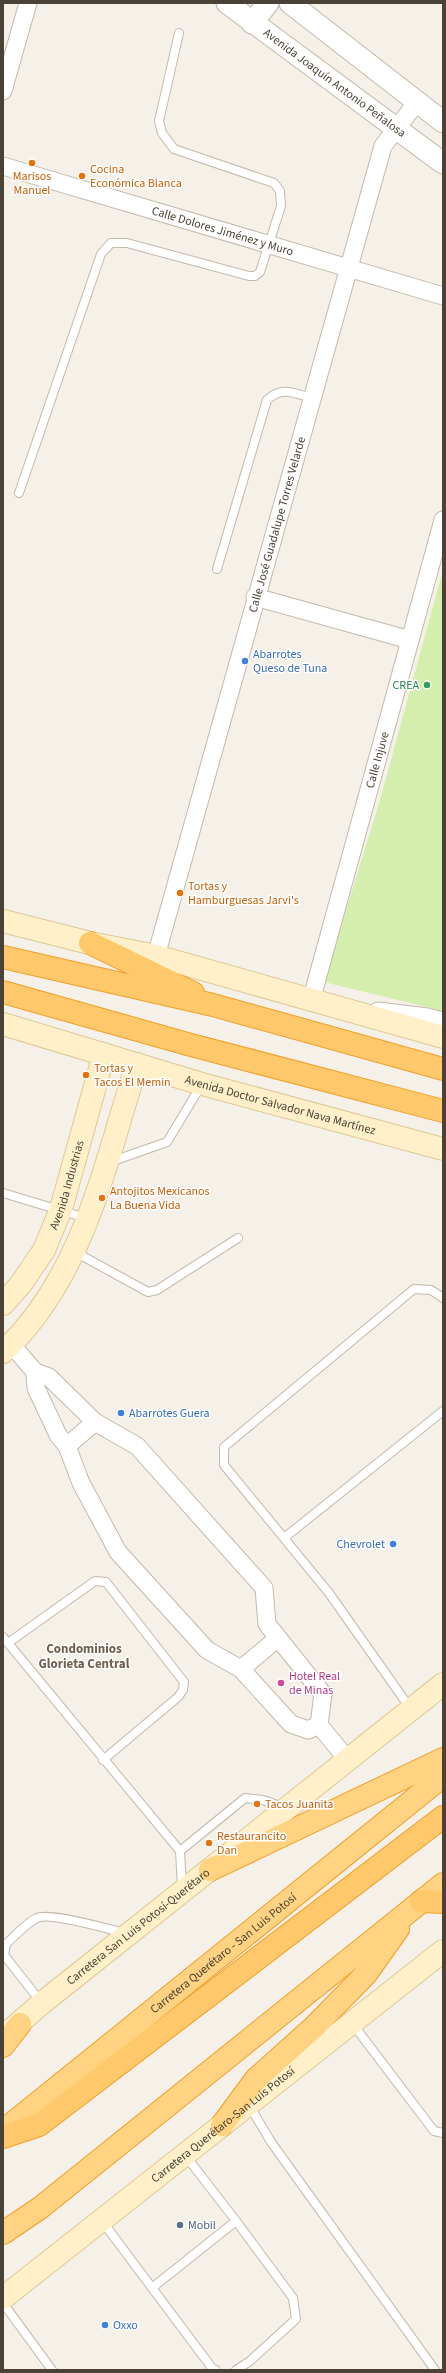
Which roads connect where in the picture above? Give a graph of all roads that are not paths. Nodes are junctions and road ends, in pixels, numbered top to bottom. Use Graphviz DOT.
graph roads {
  1 [pos="28,3"];
  2 [pos="227,3"];
  3 [pos="268,3"];
  4 [pos="290,3"];
  5 [pos="252,23"];
  6 [pos="179,33"];
  7 [pos="3,91"];
  8 [pos="417,102"];
  9 [pos="443,122"];
  10 [pos="396,129"];
  11 [pos="443,163"];
  12 [pos="3,166"];
  13 [pos="268,244"];
  14 [pos="349,268"];
  15 [pos="443,296"];
  16 [pos="312,398"];
  17 [pos="19,493"];
  18 [pos="443,520"];
  19 [pos="217,569"];
  20 [pos="255,597"];
  21 [pos="410,640"];
  22 [pos="3,921"];
  23 [pos="90,943"];
  24 [pos="156,956"];
  25 [pos="3,957"];
  26 [pos="3,992"];
  27 [pos="320,1003"];
  28 [pos="213,1005"];
  29 [pos="443,1021"];
  30 [pos="3,1024"];
  31 [pos="443,1037"];
  32 [pos="104,1054"];
  33 [pos="137,1064"];
  34 [pos="443,1069"];
  35 [pos="202,1084"];
  36 [pos="443,1111"];
  37 [pos="443,1150"];
  38 [pos="105,1164"];
  39 [pos="3,1193"];
  40 [pos="61,1210"];
  41 [pos="87,1218"];
  42 [pos="238,1238"];
  43 [pos="74,1252"];
  44 [pos="443,1298"];
  45 [pos="3,1304"];
  46 [pos="7,1348"];
  47 [pos="35,1372"];
  48 [pos="443,1411"];
  49 [pos="95,1422"];
  50 [pos="67,1446"];
  51 [pos="284,1538"];
  52 [pos="278,1638"];
  53 [pos="5,1640"];
  54 [pos="240,1669"];
  55 [pos="443,1684"];
  56 [pos="411,1709"];
  57 [pos="319,1725"];
  58 [pos="347,1759"];
  59 [pos="443,1759"];
  60 [pos="104,1760"];
  61 [pos="443,1776"];
  62 [pos="286,1808"];
  63 [pos="443,1817"];
  64 [pos="180,1851"];
  65 [pos="210,1870"];
  66 [pos="443,1884"];
  67 [pos="183,1892"];
  68 [pos="443,1902"];
  69 [pos="417,1904"];
  70 [pos="129,1934"];
  71 [pos="443,1951"];
  72 [pos="42,2003"];
  73 [pos="352,2023"];
  74 [pos="12,2031"];
  75 [pos="3,2046"];
  76 [pos="249,2104"];
  77 [pos="222,2125"];
  78 [pos="3,2132"];
  79 [pos="443,2133"];
  80 [pos="3,2137"];
  81 [pos="185,2155"];
  82 [pos="102,2220"];
  83 [pos="236,2221"];
  84 [pos="3,2232"];
  85 [pos="152,2288"];
  86 [pos="3,2298"];
  87 [pos="3,2303"];
  88 [pos="52,2370"];
  89 [pos="213,2370"];
  90 [pos="236,2370"];
  91 [pos="436,2370"];
  1 -- 7 [label="street"];
  2 -- 5 [label="street, Avenida Joaquín Antonio Peñalosa"];
  3 -- 5 [label="street"];
  4 -- 8 [label="street"];
  5 -- 10 [label="street, Avenida Joaquín Antonio Peñalosa"];
  6 -- 13 [label="lane"];
  8 -- 9 [label="street"];
  8 -- 10 [label="street, Calle José Guadalupe Torres Velarde"];
  10 -- 11 [label="street, Avenida Joaquín Antonio Peñalosa"];
  10 -- 14 [label="street, Calle José Guadalupe Torres Velarde"];
  12 -- 13 [label="street, Calle Dolores Jiménez y Muro"];
  13 -- 14 [label="street, Calle Dolores Jiménez y Muro"];
  13 -- 17 [label="lane"];
  14 -- 15 [label="street, Calle Dolores Jiménez y Muro"];
  14 -- 16 [label="street, Calle José Guadalupe Torres Velarde"];
  16 -- 19 [label="lane"];
  16 -- 20 [label="street, Calle José Guadalupe Torres Velarde"];
  18 -- 21 [label="street, Calle Injuve"];
  20 -- 21 [label="street"];
  20 -- 24 [label="street, Calle José Guadalupe Torres Velarde"];
  21 -- 27 [label="street, Calle Injuve"];
  22 -- 23 [label="main road"];
  23 -- 24 [label="main road"];
  23 -- 28 [label="highway"];
  24 -- 27 [label="main road"];
  25 -- 28 [label="highway"];
  26 -- 36 [label="highway"];
  27 -- 29 [label="street"];
  27 -- 31 [label="main road"];
  28 -- 34 [label="highway"];
  30 -- 32 [label="main road, Avenida Doctor Salvador Nava Martínez"];
  32 -- 33 [label="main road, Avenida Doctor Salvador Nava Martínez"];
  32 -- 40 [label="main road, Avenida Industrias"];
  33 -- 35 [label="main road, Avenida Doctor Salvador Nava Martínez"];
  33 -- 38 [label="main road"];
  35 -- 37 [label="main road, Avenida Doctor Salvador Nava Martínez"];
  35 -- 38 [label="lane"];
  38 -- 41 [label="main road"];
  39 -- 40 [label="lane"];
  40 -- 41 [label="lane"];
  40 -- 45 [label="main road, Avenida Industrias"];
  41 -- 43 [label="main road"];
  42 -- 43 [label="lane"];
  43 -- 46 [label="main road"];
  44 -- 51 [label="lane"];
  46 -- 47 [label="street"];
  47 -- 49 [label="street"];
  47 -- 50 [label="street"];
  48 -- 51 [label="lane"];
  49 -- 50 [label="street"];
  49 -- 52 [label="street"];
  50 -- 54 [label="street"];
  51 -- 56 [label="lane"];
  52 -- 54 [label="street"];
  52 -- 57 [label="street"];
  53 -- 60 [label="lane"];
  53 -- 60 [label="lane"];
  54 -- 57 [label="street"];
  55 -- 56 [label="main road, Carretera San Luis Potosí-Querétaro"];
  56 -- 58 [label="main road, Carretera San Luis Potosí-Querétaro"];
  57 -- 58 [label="street"];
  58 -- 62 [label="main road, Carretera San Luis Potosí-Querétaro"];
  59 -- 65 [label="highway"];
  60 -- 64 [label="lane"];
  61 -- 78 [label="highway, Carretera Querétaro - San Luis Potosí"];
  62 -- 64 [label="lane"];
  62 -- 65 [label="main road, Carretera San Luis Potosí-Querétaro"];
  63 -- 80 [label="highway"];
  64 -- 67 [label="lane"];
  65 -- 67 [label="main road, Carretera San Luis Potosí-Querétaro"];
  66 -- 69 [label="highway"];
  67 -- 70 [label="main road, Carretera San Luis Potosí-Querétaro"];
  68 -- 69 [label="highway"];
  69 -- 77 [label="highway"];
  69 -- 84 [label="highway"];
  70 -- 72 [label="main road, Carretera San Luis Potosí-Querétaro"];
  70 -- 72 [label="lane"];
  71 -- 73 [label="main road, Carretera Querétaro-San Luis Potosí"];
  72 -- 74 [label="main road, Carretera San Luis Potosí-Querétaro"];
  73 -- 76 [label="main road, Carretera Querétaro-San Luis Potosí"];
  73 -- 79 [label="lane"];
  74 -- 75 [label="highway"];
  76 -- 77 [label="main road, Carretera Querétaro-San Luis Potosí"];
  76 -- 91 [label="lane"];
  77 -- 81 [label="main road, Carretera Querétaro-San Luis Potosí"];
  81 -- 82 [label="main road, Carretera Querétaro-San Luis Potosí"];
  81 -- 83 [label="lane"];
  82 -- 85 [label="lane"];
  82 -- 86 [label="main road, Carretera Querétaro-San Luis Potosí"];
  83 -- 85 [label="lane"];
  83 -- 90 [label="lane"];
  85 -- 89 [label="lane"];
  87 -- 88 [label="lane"];
}
